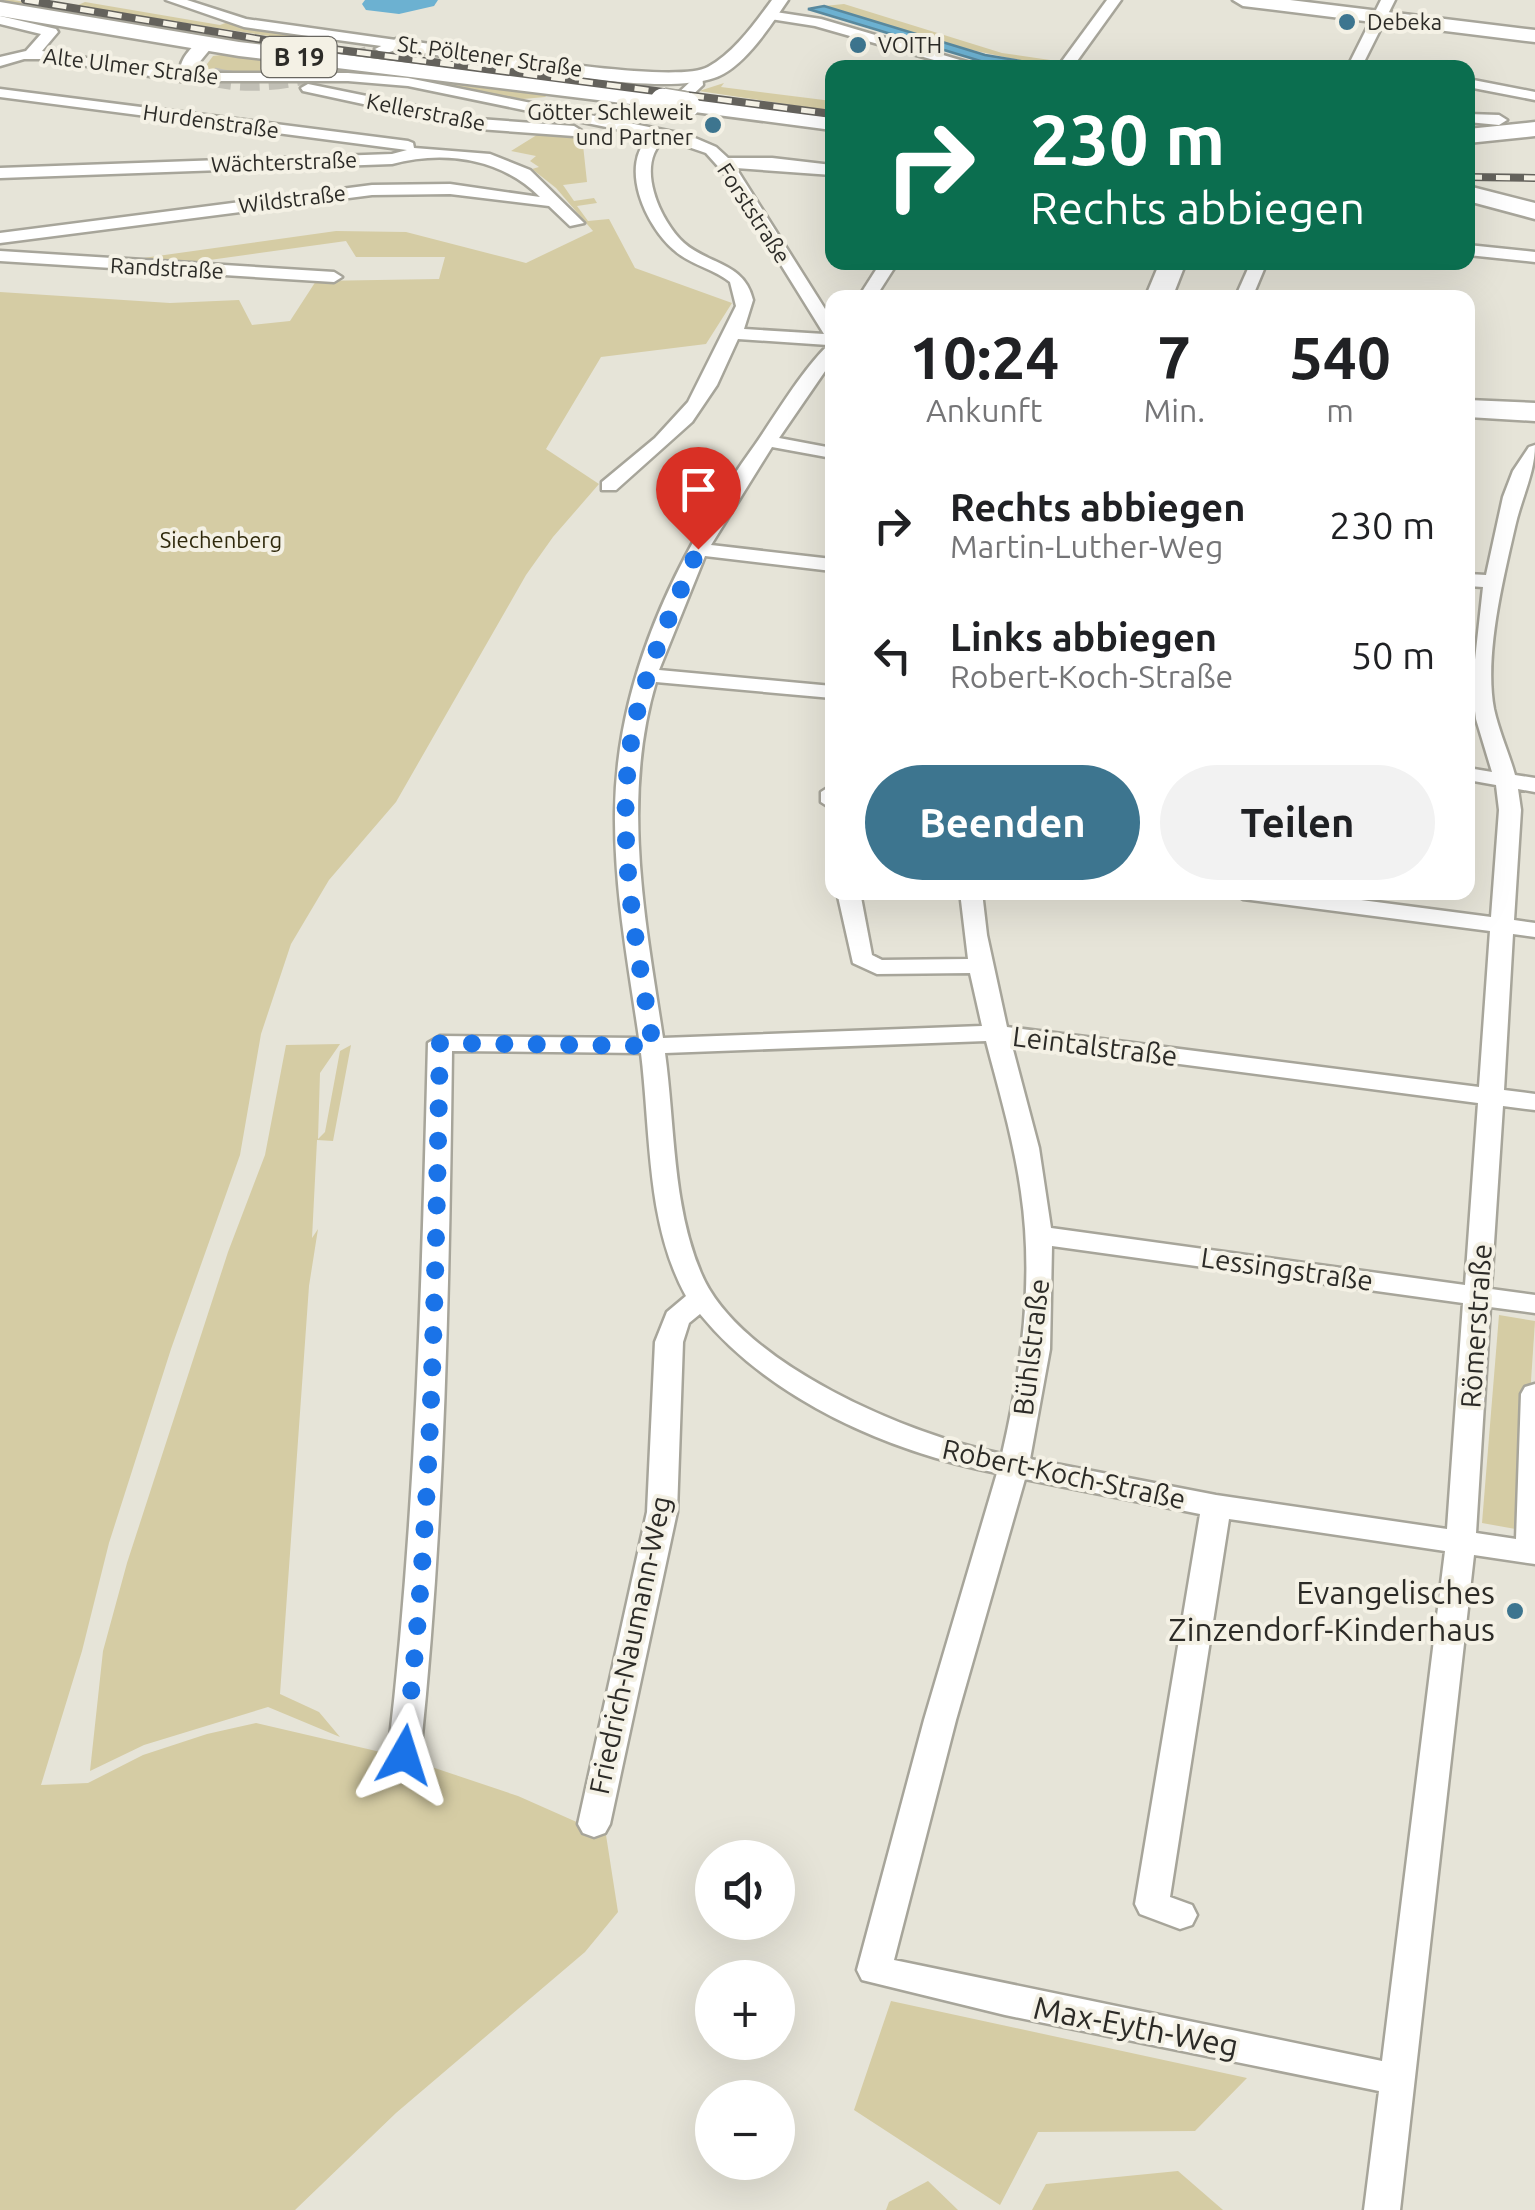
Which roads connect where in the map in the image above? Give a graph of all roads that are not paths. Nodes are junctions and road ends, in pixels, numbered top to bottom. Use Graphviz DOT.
graph roads {
  1 [pos="173,0"];
  2 [pos="1114,0"];
  3 [pos="1244,0"];
  4 [pos="774,8"];
  5 [pos="1384,8"];
  6 [pos="0,9"];
  7 [pos="0,20"];
  8 [pos="1535,36"];
  9 [pos="204,44"];
  10 [pos="390,46"];
  11 [pos="30,55"];
  12 [pos="951,60"];
  13 [pos="1070,60"];
  14 [pos="1360,60"];
  15 [pos="0,62"];
  16 [pos="187,66"];
  17 [pos="697,77"];
  18 [pos="1475,83"];
  19 [pos="303,87"];
  20 [pos="0,93"];
  21 [pos="1535,96"];
  22 [pos="825,122"];
  23 [pos="1535,129"];
  24 [pos="655,131"];
  25 [pos="1475,131"];
  26 [pos="1535,138"];
  27 [pos="422,151"];
  28 [pos="724,163"];
  29 [pos="825,169"];
  30 [pos="0,172"];
  31 [pos="1535,191"];
  32 [pos="1475,192"];
  33 [pos="1475,194"];
  34 [pos="553,200"];
  35 [pos="1535,211"];
  36 [pos="576,223"];
  37 [pos="0,238"];
  38 [pos="1475,251"];
  39 [pos="0,256"];
  40 [pos="1535,257"];
  41 [pos="334,277"];
  42 [pos="825,325"];
  43 [pos="732,332"];
  44 [pos="825,336"];
  45 [pos="825,360"];
  46 [pos="1475,408"];
  47 [pos="1535,412"];
  48 [pos="767,441"];
  49 [pos="825,453"];
  50 [pos="1534,456"];
  51 [pos="609,486"];
  52 [pos="698,549"];
  53 [pos="825,564"];
  54 [pos="1475,581"];
  55 [pos="1495,582"];
  56 [pos="649,674"];
  57 [pos="825,691"];
  58 [pos="1475,775"];
  59 [pos="1522,784"];
  60 [pos="850,900"];
  61 [pos="973,900"];
  62 [pos="1303,900"];
  63 [pos="1501,926"];
  64 [pos="1535,930"];
  65 [pos="980,966"];
  66 [pos="995,1032"];
  67 [pos="653,1046"];
  68 [pos="1491,1097"];
  69 [pos="1535,1102"];
  70 [pos="1040,1234"];
  71 [pos="1479,1296"];
  72 [pos="701,1298"];
  73 [pos="1535,1304"];
  74 [pos="1535,1394"];
  75 [pos="1014,1466"];
  76 [pos="1216,1506"];
  77 [pos="1461,1541"];
  78 [pos="1532,1553"];
  79 [pos="404,1755"];
  80 [pos="594,1824"];
  81 [pos="1180,1915"];
  82 [pos="874,1970"];
  83 [pos="1399,2080"];
  84 [pos="1382,2210"];
  1 -- 10 [label="street, St. Pöltener Straße"];
  2 -- 13 [label="street"];
  3 -- 5 [label="main road"];
  4 -- 12 [label="street"];
  4 -- 17 [label="street"];
  5 -- 8 [label="main road"];
  5 -- 14 [label="street"];
  6 -- 9 [label="main road, B 19"];
  7 -- 11 [label="street"];
  9 -- 16 [label="street"];
  9 -- 22 [label="main road, B 19"];
  10 -- 17 [label="street, St. Pöltener Straße"];
  11 -- 15 [label="street"];
  11 -- 24 [label="street, Alte Ulmer Straße"];
  17 -- 24 [label="street"];
  18 -- 21 [label="street"];
  19 -- 24 [label="street, Kellerstraße"];
  20 -- 27 [label="street, Hurdenstraße"];
  23 -- 25 [label="main road"];
  24 -- 28 [label="street, Forststraße"];
  24 -- 43 [label="street"];
  25 -- 26 [label="main road"];
  27 -- 30 [label="street, Wächterstraße"];
  27 -- 34 [label="street, Wächterstraße"];
  28 -- 29 [label="street"];
  28 -- 42 [label="street, Forststraße"];
  31 -- 32 [label="main road"];
  33 -- 35 [label="main road"];
  34 -- 36 [label="street"];
  34 -- 37 [label="street, Wildstraße"];
  38 -- 40 [label="street"];
  39 -- 41 [label="street, Randstraße"];
  43 -- 44 [label="street"];
  43 -- 51 [label="street"];
  45 -- 48 [label="street, Robert-Koch-Straße"];
  46 -- 47 [label="main road"];
  48 -- 49 [label="street"];
  48 -- 52 [label="street, Robert-Koch-Straße"];
  50 -- 55 [label="street, Römerstraße"];
  52 -- 53 [label="street"];
  52 -- 56 [label="street, Robert-Koch-Straße"];
  54 -- 55 [label="street"];
  55 -- 59 [label="street, Römerstraße"];
  56 -- 57 [label="street"];
  56 -- 67 [label="street, Robert-Koch-Straße"];
  58 -- 59 [label="street"];
  59 -- 63 [label="street, Römerstraße"];
  60 -- 65 [label="street"];
  61 -- 65 [label="street, Bühlstraße"];
  62 -- 63 [label="street"];
  63 -- 64 [label="street"];
  63 -- 68 [label="street, Römerstraße"];
  65 -- 66 [label="street, Bühlstraße"];
  66 -- 67 [label="street, Leintalstraße"];
  66 -- 68 [label="street, Leintalstraße"];
  66 -- 70 [label="street, Bühlstraße"];
  67 -- 72 [label="street, Robert-Koch-Straße"];
  67 -- 79 [label="street, Leintalstraße"];
  68 -- 69 [label="street, Leintalstraße"];
  68 -- 71 [label="street, Römerstraße"];
  70 -- 71 [label="street, Lessingstraße"];
  70 -- 75 [label="street, Bühlstraße"];
  71 -- 73 [label="street, Lessingstraße"];
  71 -- 77 [label="street, Römerstraße"];
  72 -- 75 [label="street, Robert-Koch-Straße"];
  72 -- 80 [label="street, Friedrich-Naumann-Weg"];
  74 -- 78 [label="street"];
  75 -- 76 [label="street, Robert-Koch-Straße"];
  75 -- 82 [label="street, Bühlstraße"];
  76 -- 77 [label="street, Robert-Koch-Straße"];
  76 -- 81 [label="street"];
  77 -- 78 [label="street, Robert-Koch-Straße"];
  77 -- 83 [label="street, Römerstraße"];
  82 -- 83 [label="street, Max-Eyth-Weg"];
  83 -- 84 [label="street, Römerstraße"];
}
